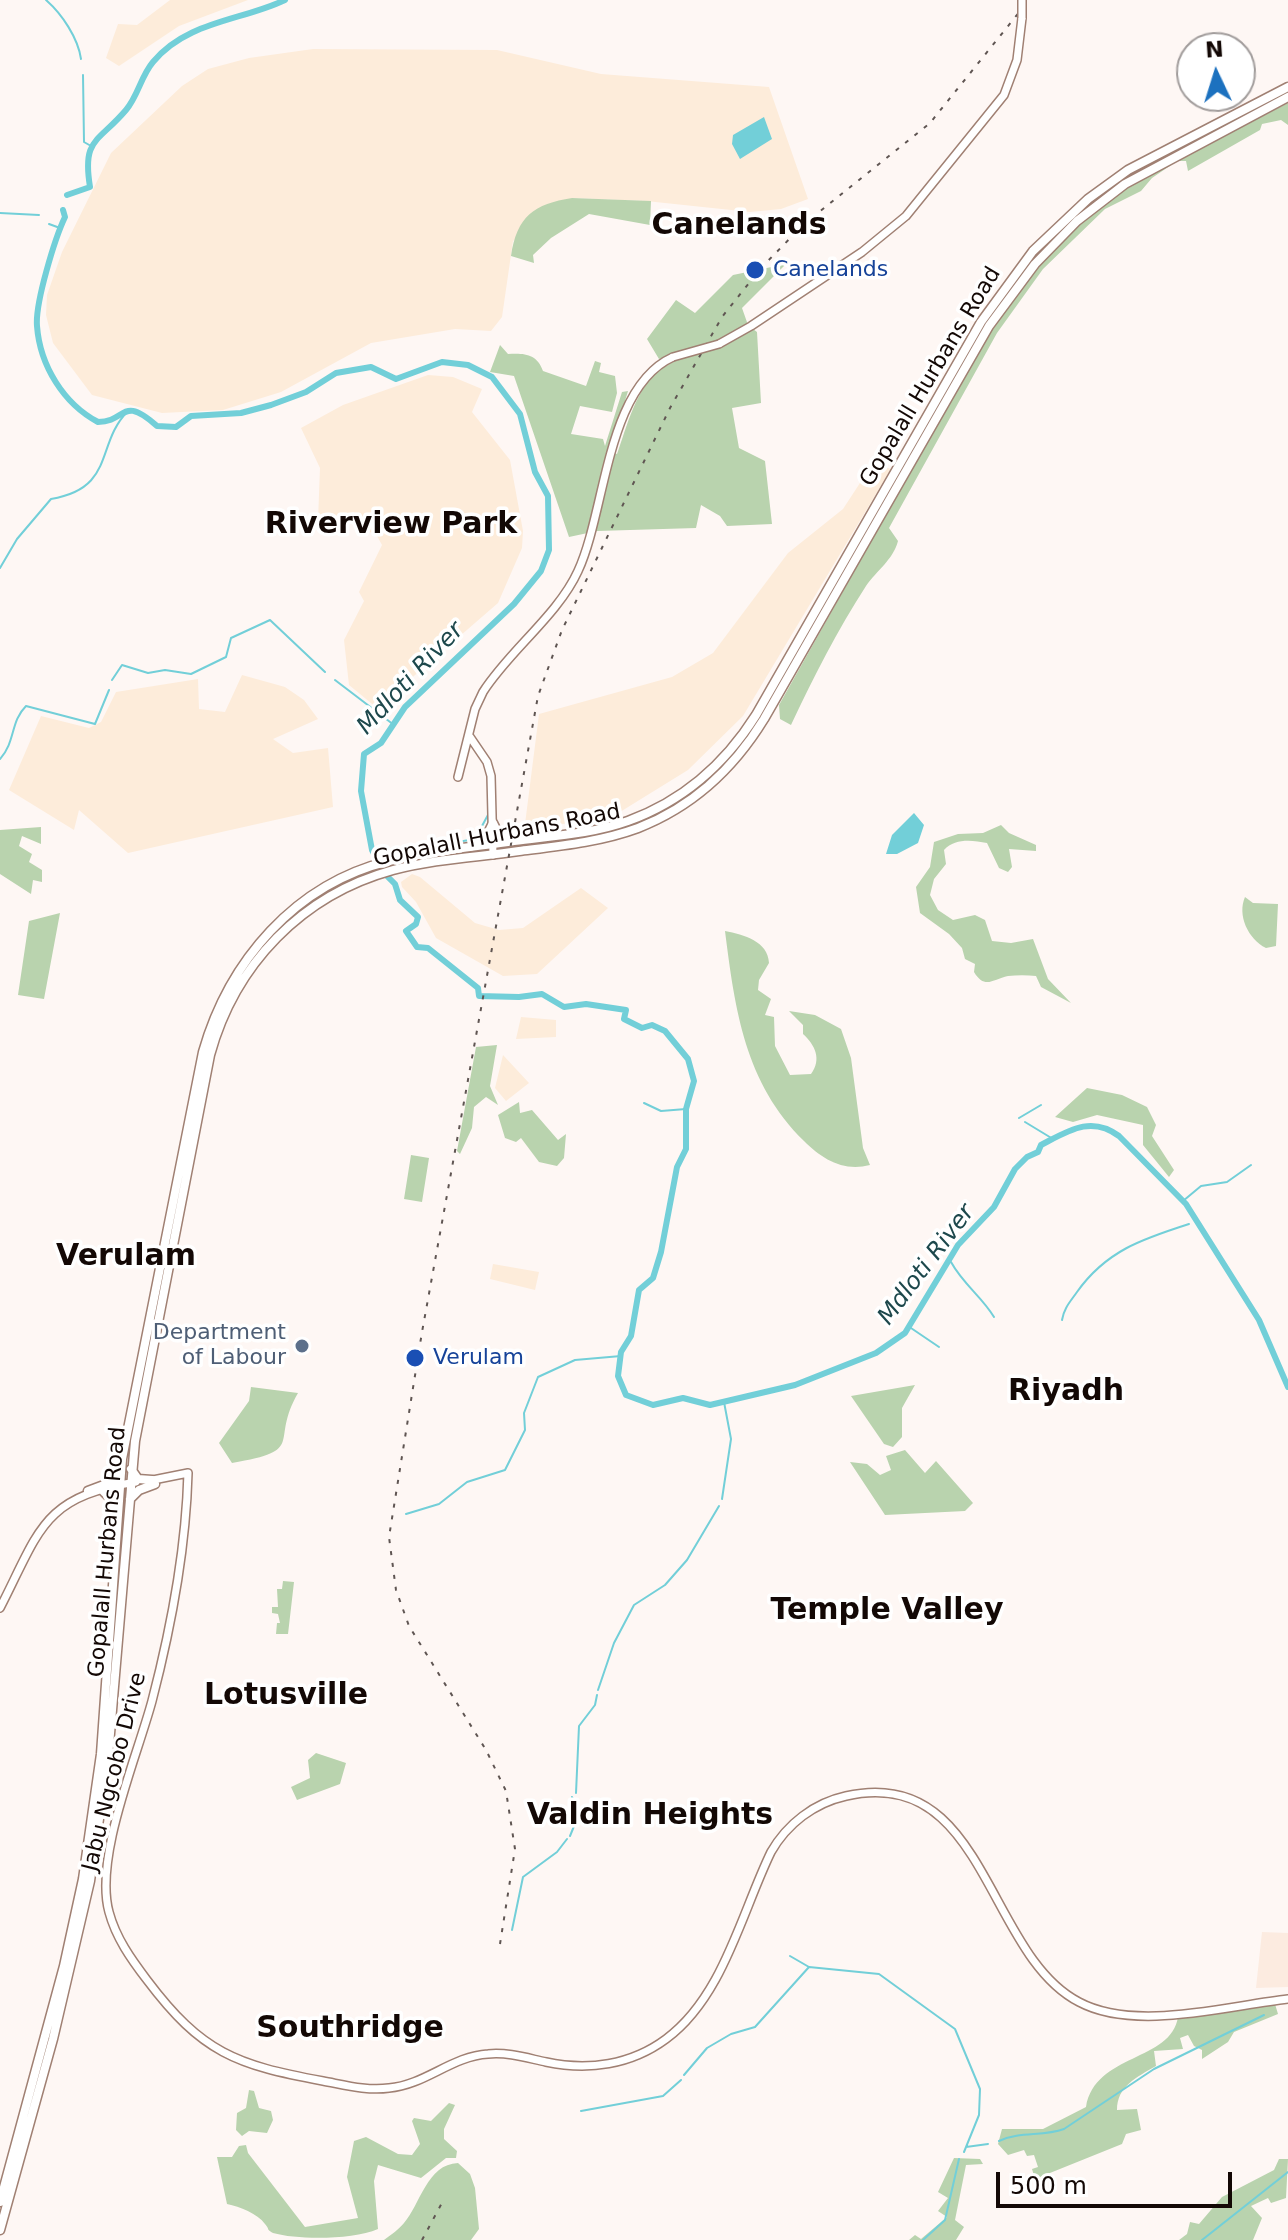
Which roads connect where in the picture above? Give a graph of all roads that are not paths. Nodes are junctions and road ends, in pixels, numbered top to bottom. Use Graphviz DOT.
graph roads {
  1 [pos="1022,0"];
  2 [pos="1288,87"];
  3 [pos="1288,97"];
  4 [pos="759,709"];
  5 [pos="764,719"];
  6 [pos="749,725"];
  7 [pos="470,735"];
  8 [pos="458,777"];
  9 [pos="493,823"];
  10 [pos="516,841"];
  11 [pos="492,844"];
  12 [pos="468,848"];
  13 [pos="493,855"];
  14 [pos="126,1469"];
  15 [pos="188,1475"];
  16 [pos="171,1481"];
  17 [pos="154,1482"];
  18 [pos="124,1487"];
  19 [pos="88,1491"];
  20 [pos="104,1492"];
  21 [pos="187,1496"];
  22 [pos="117,1509"];
  23 [pos="54,1515"];
  24 [pos="126,1521"];
  25 [pos="0,1608"];
  26 [pos="1288,1999"];
  27 [pos="0,2202"];
  28 [pos="0,2230"];
  1 -- 7 [label="main road, bridge"];
  2 -- 4 [label="main road, Gopalall Hurbans Road"];
  3 -- 5 [label="main road, Gopalall Hurbans Road"];
  4 -- 5 [label="main road"];
  4 -- 6 [label="main road, Gopalall Hurbans Road"];
  5 -- 6 [label="main road"];
  5 -- 13 [label="main road, Gopalall Hurbans Road"];
  6 -- 10 [label="main road, Gopalall Hurbans Road"];
  7 -- 8 [label="main road"];
  7 -- 9 [label="main road"];
  9 -- 10 [label="main road"];
  9 -- 11 [label="main road"];
  9 -- 12 [label="main road"];
  10 -- 11 [label="main road, Gopalall Hurbans Road"];
  11 -- 12 [label="main road, Gopalall Hurbans Road"];
  11 -- 13 [label="main road"];
  12 -- 14 [label="main road, Gopalall Hurbans Road"];
  13 -- 14 [label="main road, Gopalall Hurbans Road"];
  14 -- 17 [label="main road"];
  14 -- 18 [label="main road, Gopalall Hurbans Road"];
  14 -- 19 [label="main road"];
  15 -- 16 [label="main road"];
  15 -- 17 [label="main road"];
  15 -- 21 [label="main road, Jabu Ngcobo Drive"];
  16 -- 17 [label="main road"];
  16 -- 21 [label="main road"];
  17 -- 18 [label="main road"];
  17 -- 24 [label="main road"];
  18 -- 19 [label="main road"];
  18 -- 20 [label="main road"];
  18 -- 22 [label="main road, Gopalall Hurbans Road"];
  18 -- 24 [label="main road, Gopalall Hurbans Road"];
  19 -- 23 [label="main road"];
  20 -- 22 [label="main road"];
  20 -- 23 [label="main road"];
  21 -- 26 [label="main road, Jabu Ngcobo Drive"];
  22 -- 27 [label="main road, Gopalall Hurbans Road"];
  23 -- 25 [label="main road"];
  24 -- 28 [label="main road, Gopalall Hurbans Road"];
}
